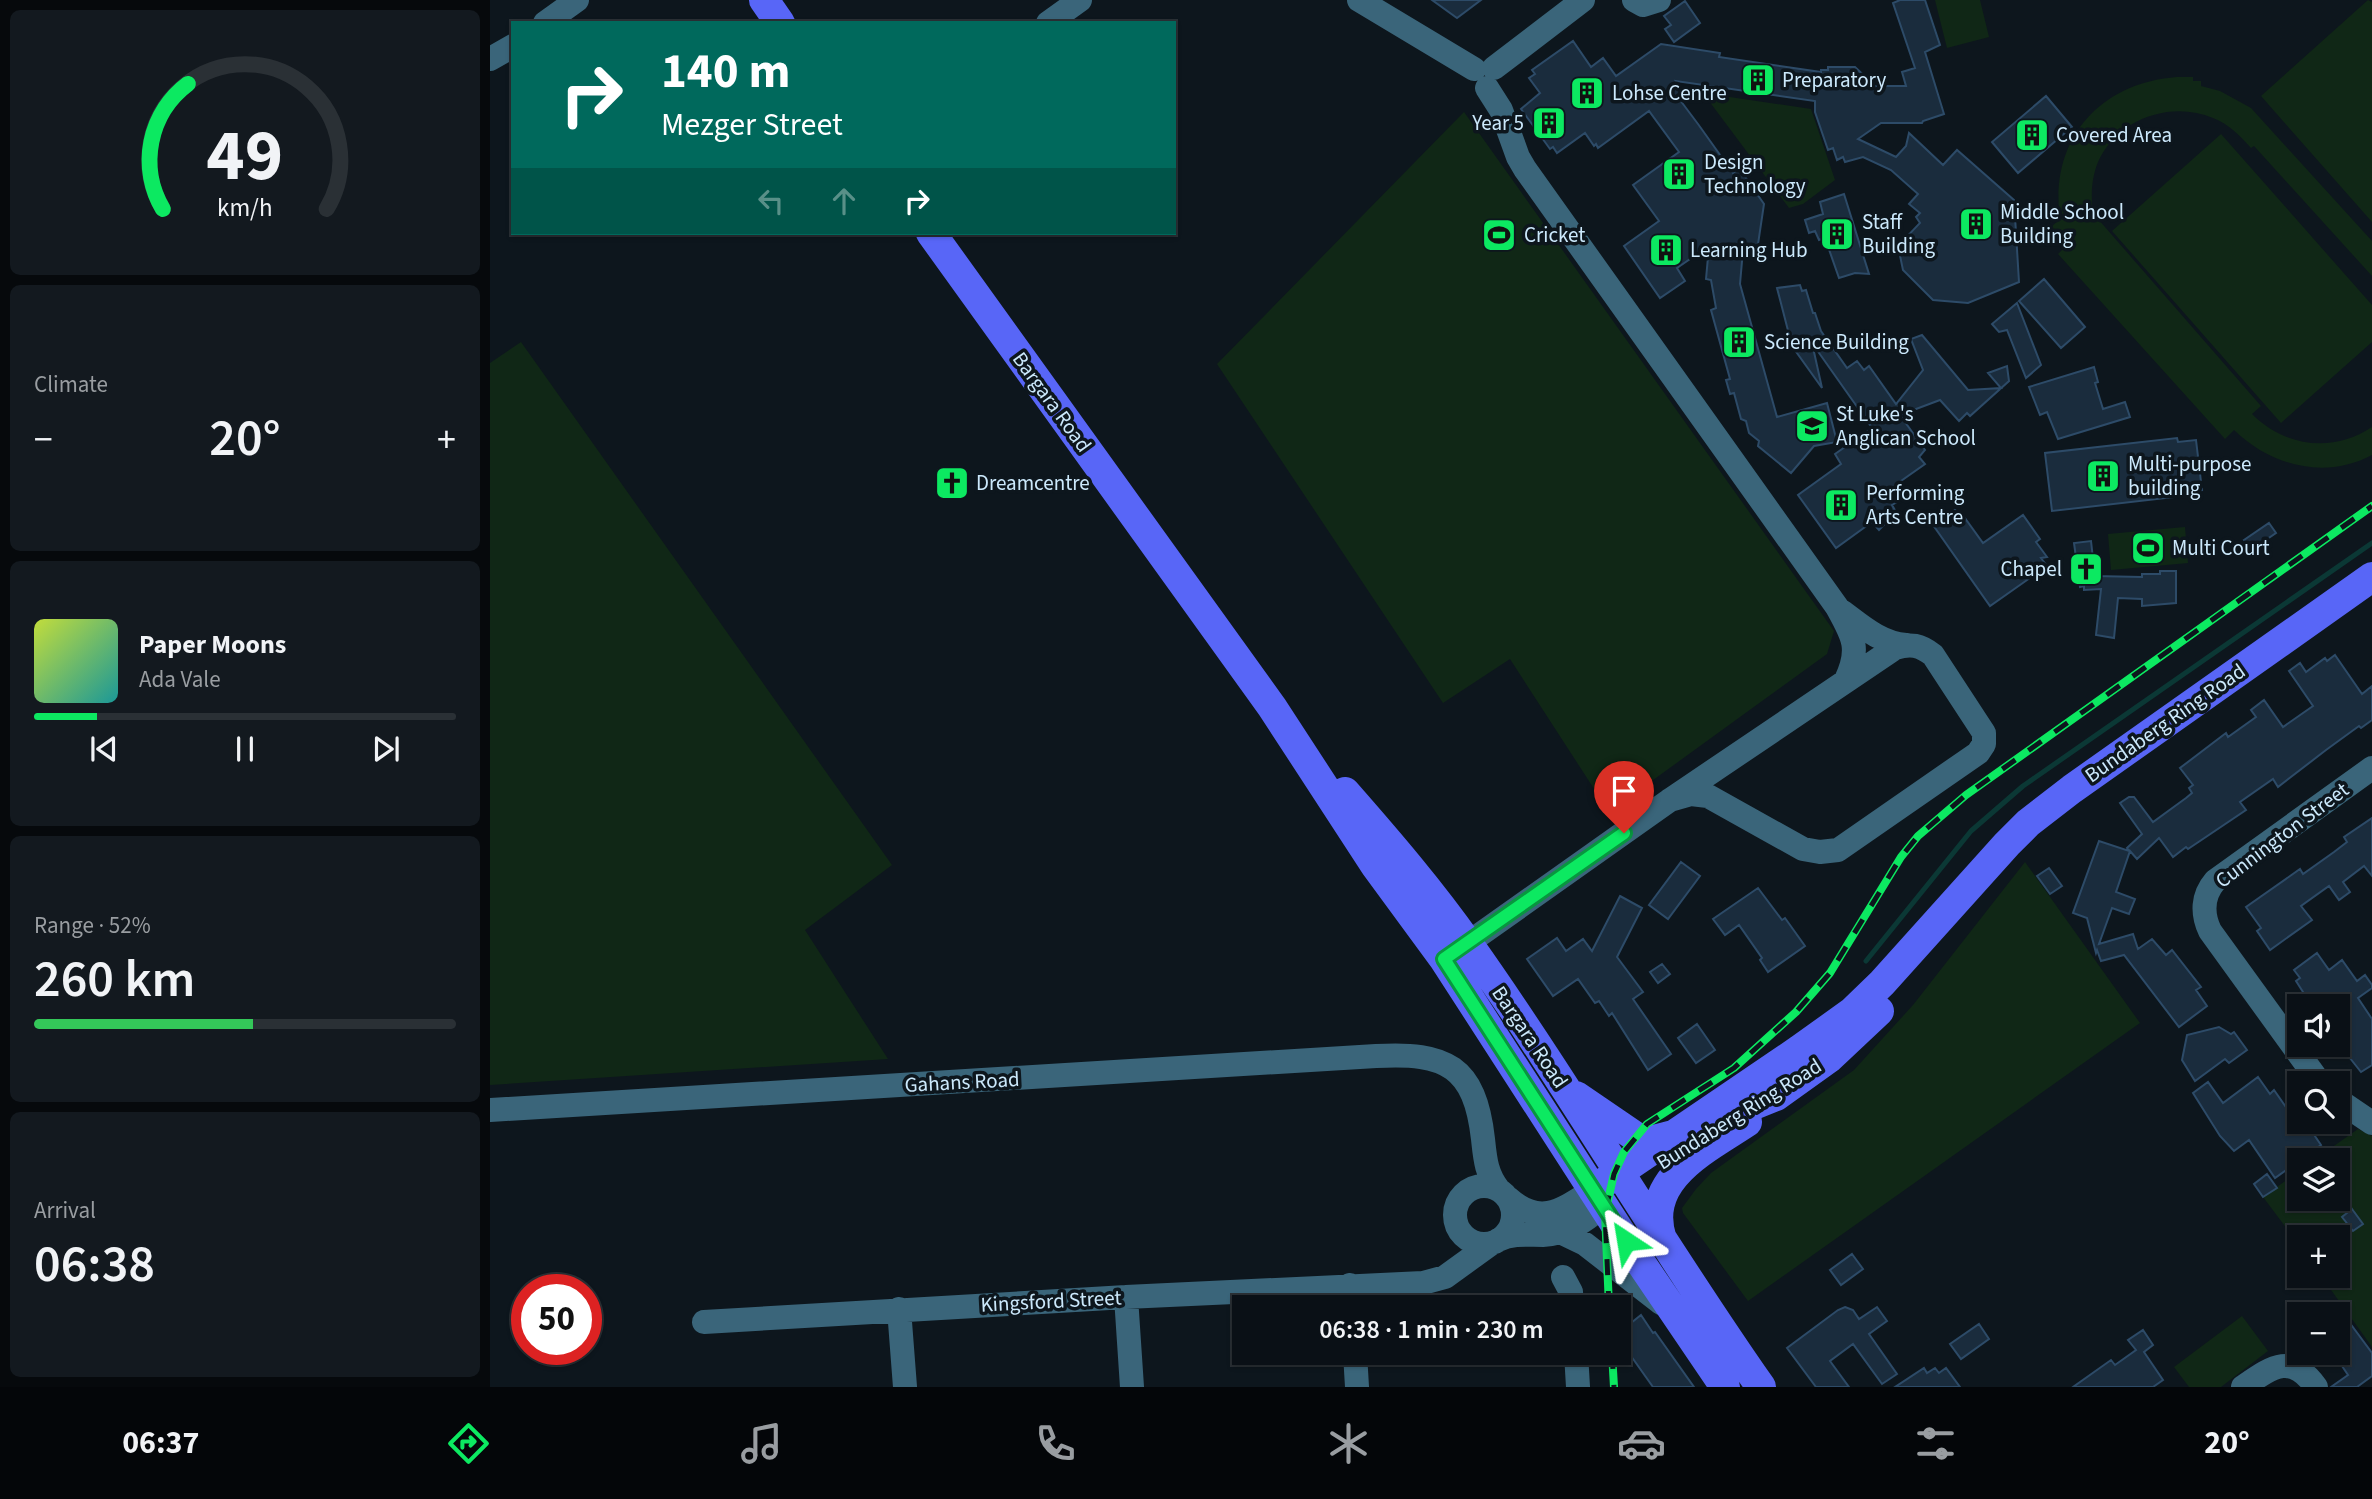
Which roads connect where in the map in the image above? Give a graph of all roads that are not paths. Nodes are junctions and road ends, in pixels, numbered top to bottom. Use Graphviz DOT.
graph roads {
  1 [pos="578,0"];
  2 [pos="764,0"];
  3 [pos="1080,0"];
  4 [pos="1359,0"];
  5 [pos="1583,0"];
  6 [pos="1634,0"];
  7 [pos="1659,0"];
  8 [pos="548,21"];
  9 [pos="779,21"];
  10 [pos="1051,21"];
  11 [pos="511,47"];
  12 [pos="490,59"];
  13 [pos="1485,75"];
  14 [pos="932,235"];
  15 [pos="2372,577"];
  16 [pos="1837,607"];
  17 [pos="1906,645"];
  18 [pos="1846,681"];
  19 [pos="2372,768"];
  20 [pos="1670,800"];
  21 [pos="1971,884"];
  22 [pos="1456,951"];
  23 [pos="1434,1061"];
  24 [pos="2311,1071"];
  25 [pos="1564,1088"];
  26 [pos="1776,1096"];
  27 [pos="2350,1108"];
  28 [pos="490,1110"];
  29 [pos="2372,1123"];
  30 [pos="1675,1134"];
  31 [pos="1623,1180"];
  32 [pos="1503,1194"];
  33 [pos="1463,1196"];
  34 [pos="1598,1198"];
  35 [pos="1458,1227"];
  36 [pos="1560,1232"];
  37 [pos="1495,1241"];
  38 [pos="1663,1244"];
  39 [pos="1563,1277"];
  40 [pos="1398,1283"];
  41 [pos="1355,1295"];
  42 [pos="1571,1295"];
  43 [pos="1126,1297"];
  44 [pos="1232,1297"];
  45 [pos="899,1310"];
  46 [pos="1674,1315"];
  47 [pos="704,1322"];
  48 [pos="1356,1365"];
  49 [pos="1577,1365"];
  50 [pos="905,1387"];
  51 [pos="1132,1387"];
  52 [pos="1357,1387"];
  53 [pos="1578,1387"];
  54 [pos="1725,1387"];
  55 [pos="1761,1387"];
  56 [pos="2244,1387"];
  57 [pos="2316,1387"];
  1 -- 8 [label="street"];
  2 -- 9 [label="main road"];
  3 -- 10 [label="street"];
  4 -- 13 [label="street"];
  5 -- 13 [label="street"];
  6 -- 7 [label="street"];
  11 -- 12 [label="street"];
  13 -- 16 [label="street"];
  14 -- 22 [label="main road, Bargara Road"];
  15 -- 21 [label="main road, Bundaberg Ring Road"];
  16 -- 17 [label="street"];
  16 -- 18 [label="street"];
  17 -- 18 [label="street"];
  17 -- 20 [label="street"];
  18 -- 20 [label="street"];
  19 -- 24 [label="street, Cunnington Street"];
  20 -- 22 [label="street"];
  21 -- 26 [label="main road, Bundaberg Ring Road"];
  21 -- 30 [label="main road, Bundaberg Ring Road"];
  22 -- 25 [label="main road, Bargara Road"];
  22 -- 34 [label="main road, Bargara Road"];
  23 -- 28 [label="street, Gahans Road"];
  23 -- 32 [label="street, Gahans Road"];
  23 -- 33 [label="street"];
  25 -- 30 [label="main road"];
  25 -- 31 [label="main road, Bargara Road"];
  26 -- 31 [label="main road, Bundaberg Ring Road"];
  26 -- 38 [label="main road"];
  27 -- 29 [label="street"];
  30 -- 31 [label="main road, Bundaberg Ring Road"];
  31 -- 34 [label="main road, Bundaberg Ring Road"];
  31 -- 38 [label="main road, Bargara Road"];
  32 -- 33 [label="street"];
  32 -- 34 [label="street"];
  32 -- 37 [label="street, Gahans Road"];
  33 -- 35 [label="street"];
  34 -- 36 [label="street"];
  34 -- 46 [label="main road, Bargara Road"];
  35 -- 37 [label="street"];
  35 -- 40 [label="street, Kingsford Street"];
  36 -- 37 [label="street"];
  36 -- 46 [label="street"];
  37 -- 40 [label="street, Kingsford Street"];
  38 -- 55 [label="main road, Bargara Road"];
  39 -- 42 [label="street"];
  40 -- 41 [label="street, Kingsford Street"];
  43 -- 44 [label="street, Kingsford Street"];
  43 -- 45 [label="street, Kingsford Street"];
  43 -- 51 [label="street"];
  45 -- 47 [label="street, Kingsford Street"];
  45 -- 50 [label="street"];
  46 -- 54 [label="main road, Bargara Road"];
  48 -- 52 [label="street"];
  49 -- 53 [label="street"];
  56 -- 57 [label="street"];
}
